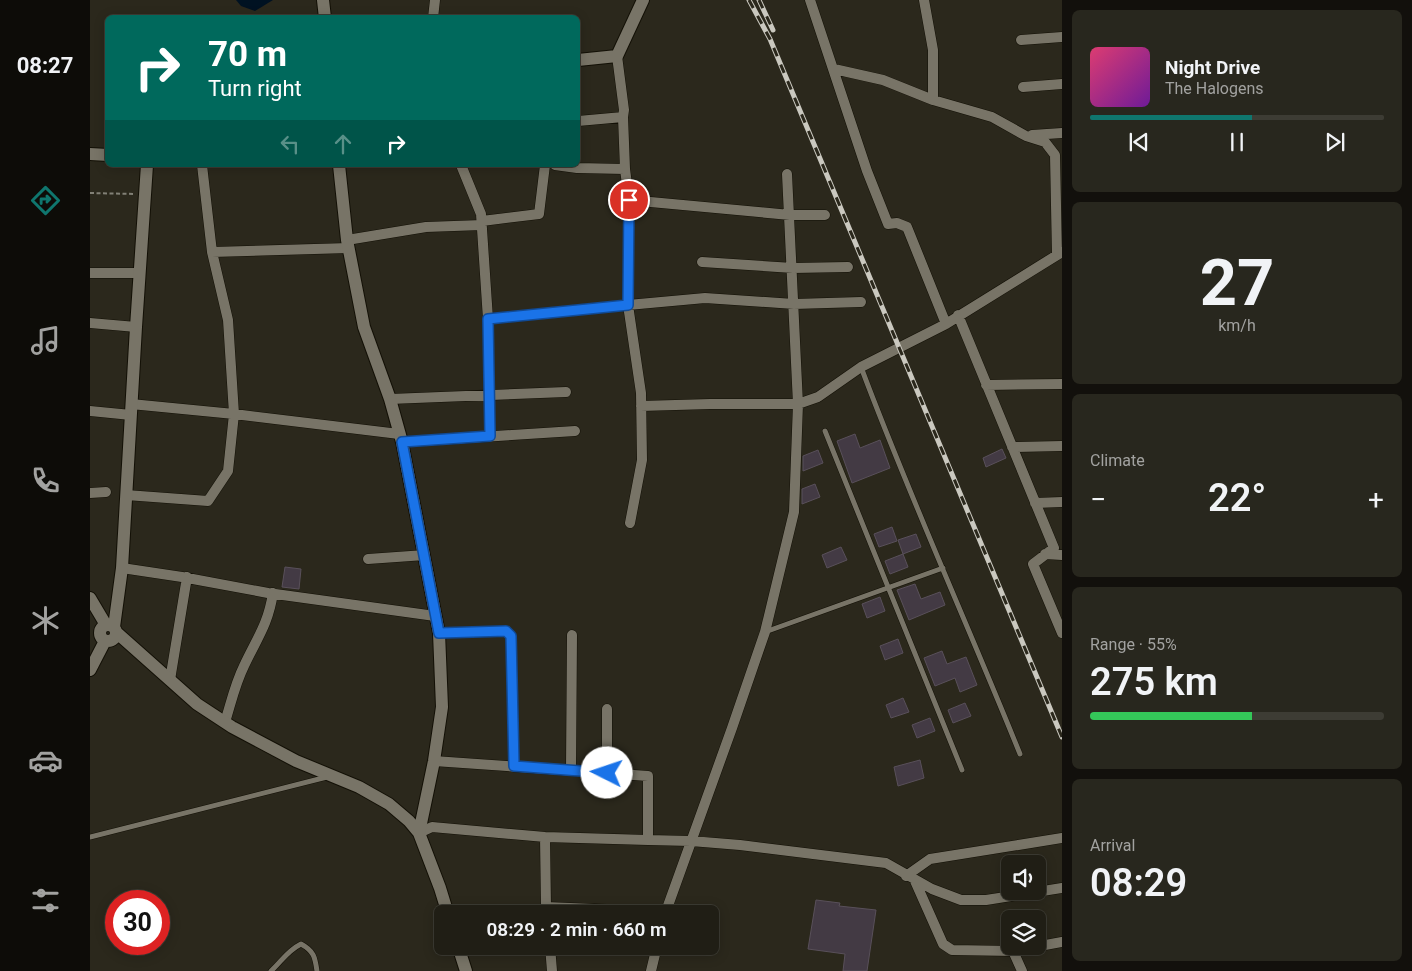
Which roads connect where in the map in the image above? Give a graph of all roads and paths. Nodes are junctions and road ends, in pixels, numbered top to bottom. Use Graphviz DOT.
graph roads {
  1 [pos="323,0"];
  2 [pos="436,0"];
  3 [pos="643,0"];
  4 [pos="810,0"];
  5 [pos="924,0"];
  6 [pos="325,15"];
  7 [pos="434,15"];
  8 [pos="1062,37"];
  9 [pos="1020,40"];
  10 [pos="617,56"];
  11 [pos="580,60"];
  12 [pos="834,69"];
  13 [pos="1062,84"];
  14 [pos="1024,87"];
  15 [pos="933,100"];
  16 [pos="623,117"];
  17 [pos="580,121"];
  18 [pos="1062,133"];
  19 [pos="1026,136"];
  20 [pos="90,154"];
  21 [pos="105,155"];
  22 [pos="147,167"];
  23 [pos="202,167"];
  24 [pos="339,167"];
  25 [pos="462,167"];
  26 [pos="545,167"];
  27 [pos="570,167"];
  28 [pos="625,169"];
  29 [pos="787,174"];
  30 [pos="90,193"];
  31 [pos="145,194"];
  32 [pos="629,200"];
  33 [pos="790,215"];
  34 [pos="824,215"];
  35 [pos="482,223"];
  36 [pos="348,244"];
  37 [pos="212,252"];
  38 [pos="1060,254"];
  39 [pos="702,262"];
  40 [pos="848,267"];
  41 [pos="793,268"];
  42 [pos="90,273"];
  43 [pos="140,273"];
  44 [pos="861,302"];
  45 [pos="794,304"];
  46 [pos="628,305"];
  47 [pos="958,315"];
  48 [pos="488,319"];
  49 [pos="90,323"];
  50 [pos="946,324"];
  51 [pos="136,327"];
  52 [pos="861,368"];
  53 [pos="1062,384"];
  54 [pos="986,385"];
  55 [pos="566,392"];
  56 [pos="488,394"];
  57 [pos="390,399"];
  58 [pos="798,404"];
  59 [pos="642,406"];
  60 [pos="131,409"];
  61 [pos="90,411"];
  62 [pos="234,414"];
  63 [pos="575,431"];
  64 [pos="825,432"];
  65 [pos="490,436"];
  66 [pos="401,438"];
  67 [pos="1062,446"];
  68 [pos="1012,447"];
  69 [pos="106,492"];
  70 [pos="90,493"];
  71 [pos="126,495"];
  72 [pos="1062,502"];
  73 [pos="1035,503"];
  74 [pos="630,523"];
  75 [pos="1046,554"];
  76 [pos="425,555"];
  77 [pos="1062,555"];
  78 [pos="368,559"];
  79 [pos="122,568"];
  80 [pos="944,568"];
  81 [pos="187,578"];
  82 [pos="889,589"];
  83 [pos="274,594"];
  84 [pos="90,598"];
  85 [pos="1057,610"];
  86 [pos="90,614"];
  87 [pos="436,616"];
  88 [pos="108,631"];
  89 [pos="765,632"];
  90 [pos="439,633"];
  91 [pos="1062,633"];
  92 [pos="572,635"];
  93 [pos="90,670"];
  94 [pos="170,680"];
  95 [pos="607,709"];
  96 [pos="225,722"];
  97 [pos="1020,754"];
  98 [pos="434,761"];
  99 [pos="514,766"];
  100 [pos="572,770"];
  101 [pos="962,770"];
  102 [pos="607,773"];
  103 [pos="332,776"];
  104 [pos="419,833"];
  105 [pos="90,837"];
  106 [pos="545,837"];
  107 [pos="1062,838"];
  108 [pos="648,840"];
  109 [pos="691,841"];
  110 [pos="911,878"];
  111 [pos="1062,888"];
  112 [pos="445,905"];
  113 [pos="547,905"];
  114 [pos="669,905"];
  115 [pos="1062,942"];
  116 [pos="1046,945"];
  117 [pos="1001,951"];
  118 [pos="461,955"];
  119 [pos="551,955"];
  120 [pos="655,955"];
  121 [pos="1015,955"];
  122 [pos="271,971"];
  123 [pos="317,971"];
  124 [pos="466,971"];
  125 [pos="552,971"];
  126 [pos="651,971"];
  127 [pos="1022,971"];
  1 -- 6 [label="street"];
  2 -- 7 [label="street"];
  3 -- 10 [label="street"];
  4 -- 12 [label="street"];
  5 -- 15 [label="street"];
  8 -- 9 [label="street"];
  10 -- 11 [label="street"];
  10 -- 16 [label="street"];
  12 -- 15 [label="street"];
  12 -- 50 [label="street"];
  13 -- 14 [label="street"];
  15 -- 19 [label="street"];
  16 -- 17 [label="street"];
  16 -- 28 [label="street"];
  18 -- 19 [label="street"];
  19 -- 38 [label="street"];
  20 -- 21 [label="street"];
  22 -- 31 [label="street"];
  23 -- 37 [label="street"];
  24 -- 36 [label="street"];
  25 -- 35 [label="street"];
  26 -- 35 [label="street"];
  27 -- 28 [label="street"];
  28 -- 32 [label="street"];
  29 -- 33 [label="street"];
  30 -- 31 [label="path"];
  31 -- 43 [label="street"];
  32 -- 33 [label="street"];
  32 -- 46 [label="street"];
  33 -- 34 [label="street"];
  33 -- 41 [label="street"];
  35 -- 36 [label="street"];
  35 -- 48 [label="street"];
  36 -- 37 [label="street"];
  36 -- 57 [label="street"];
  37 -- 62 [label="street"];
  38 -- 47 [label="street"];
  39 -- 41 [label="street"];
  40 -- 41 [label="street"];
  41 -- 45 [label="street"];
  42 -- 43 [label="street"];
  43 -- 51 [label="street"];
  44 -- 45 [label="street"];
  45 -- 46 [label="street"];
  45 -- 58 [label="street"];
  46 -- 48 [label="street"];
  46 -- 59 [label="street"];
  47 -- 50 [label="street"];
  47 -- 54 [label="street"];
  48 -- 56 [label="street"];
  49 -- 51 [label="street"];
  50 -- 52 [label="street"];
  51 -- 60 [label="street"];
  52 -- 58 [label="street"];
  52 -- 80 [label="lane"];
  53 -- 54 [label="street"];
  54 -- 68 [label="street"];
  55 -- 56 [label="street"];
  56 -- 57 [label="street"];
  56 -- 65 [label="street"];
  57 -- 66 [label="street"];
  58 -- 59 [label="street"];
  58 -- 89 [label="street"];
  59 -- 74 [label="street"];
  60 -- 61 [label="street"];
  60 -- 62 [label="street"];
  60 -- 71 [label="street"];
  62 -- 66 [label="street"];
  62 -- 71 [label="street"];
  63 -- 65 [label="street"];
  64 -- 82 [label="lane"];
  65 -- 66 [label="street"];
  66 -- 76 [label="street"];
  67 -- 68 [label="street"];
  68 -- 73 [label="street"];
  69 -- 70 [label="street"];
  71 -- 79 [label="street"];
  72 -- 73 [label="street"];
  73 -- 75 [label="street"];
  75 -- 77 [label="street"];
  75 -- 85 [label="street"];
  76 -- 78 [label="street"];
  76 -- 87 [label="street"];
  79 -- 81 [label="street"];
  79 -- 88 [label="street"];
  80 -- 82 [label="lane"];
  80 -- 97 [label="lane"];
  81 -- 83 [label="street"];
  81 -- 94 [label="street"];
  82 -- 89 [label="lane"];
  82 -- 101 [label="lane"];
  83 -- 87 [label="street"];
  83 -- 96 [label="street"];
  84 -- 88 [label="street"];
  85 -- 91 [label="street"];
  86 -- 88 [label="street"];
  87 -- 90 [label="street"];
  88 -- 93 [label="street"];
  88 -- 94 [label="street"];
  89 -- 109 [label="street"];
  90 -- 98 [label="street"];
  90 -- 99 [label="street"];
  92 -- 100 [label="street"];
  94 -- 96 [label="street"];
  95 -- 102 [label="street"];
  96 -- 103 [label="street"];
  98 -- 99 [label="street"];
  98 -- 104 [label="street"];
  99 -- 100 [label="street"];
  100 -- 102 [label="street"];
  102 -- 108 [label="street"];
  103 -- 104 [label="street"];
  103 -- 105 [label="lane"];
  104 -- 106 [label="street"];
  104 -- 112 [label="street"];
  106 -- 108 [label="street"];
  106 -- 113 [label="street"];
  107 -- 110 [label="street"];
  108 -- 109 [label="street"];
  109 -- 110 [label="street"];
  109 -- 114 [label="street"];
  110 -- 111 [label="street"];
  110 -- 117 [label="street"];
  115 -- 116 [label="street"];
  118 -- 124 [label="street"];
  119 -- 125 [label="street"];
  120 -- 126 [label="street"];
  121 -- 127 [label="street"];
  122 -- 123 [label="lane"];
}
